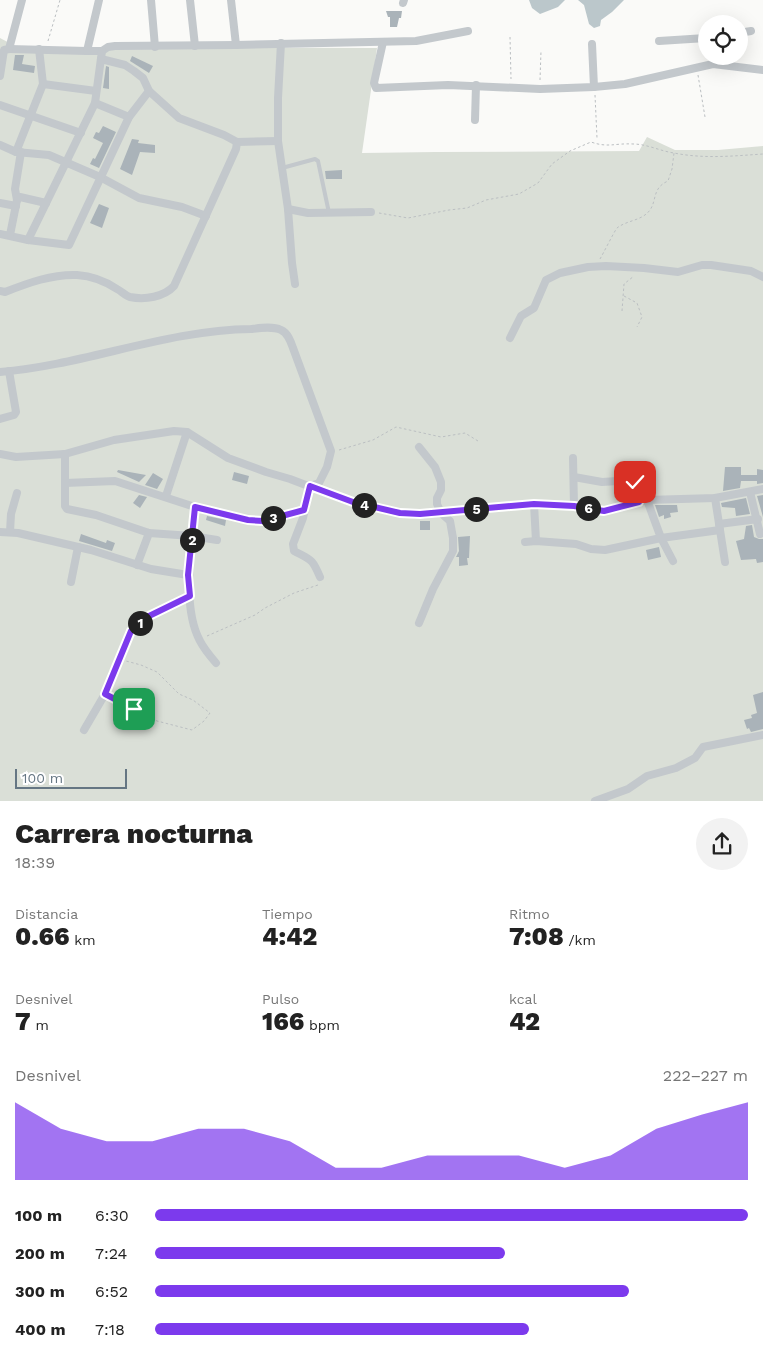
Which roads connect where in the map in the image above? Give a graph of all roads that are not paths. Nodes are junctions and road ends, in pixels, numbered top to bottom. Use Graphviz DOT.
graph roads {
  1 [pos="22,0"];
  2 [pos="99,0"];
  3 [pos="151,0"];
  4 [pos="190,0"];
  5 [pos="232,0"];
  6 [pos="468,31"];
  7 [pos="751,31"];
  8 [pos="748,32"];
  9 [pos="698,38"];
  10 [pos="658,41"];
  11 [pos="383,42"];
  12 [pos="281,44"];
  13 [pos="592,44"];
  14 [pos="195,46"];
  15 [pos="236,46"];
  16 [pos="155,47"];
  17 [pos="9,49"];
  18 [pos="42,49"];
  19 [pos="87,51"];
  20 [pos="101,55"];
  21 [pos="701,65"];
  22 [pos="738,65"];
  23 [pos="763,70"];
  24 [pos="0,76"];
  25 [pos="43,84"];
  26 [pos="476,85"];
  27 [pos="594,87"];
  28 [pos="96,91"];
  29 [pos="149,91"];
  30 [pos="95,103"];
  31 [pos="0,105"];
  32 [pos="30,116"];
  33 [pos="129,118"];
  34 [pos="475,120"];
  35 [pos="80,133"];
  36 [pos="237,142"];
  37 [pos="278,142"];
  38 [pos="0,145"];
  39 [pos="19,152"];
  40 [pos="65,162"];
  41 [pos="282,168"];
  42 [pos="100,177"];
  43 [pos="0,203"];
  44 [pos="17,203"];
  45 [pos="46,204"];
  46 [pos="288,209"];
  47 [pos="371,212"];
  48 [pos="329,213"];
  49 [pos="206,216"];
  50 [pos="0,234"];
  51 [pos="10,235"];
  52 [pos="28,240"];
  53 [pos="763,277"];
  54 [pos="296,284"];
  55 [pos="0,291"];
  56 [pos="510,338"];
  57 [pos="9,371"];
  58 [pos="0,372"];
  59 [pos="0,419"];
  60 [pos="186,432"];
  61 [pos="419,447"];
  62 [pos="0,454"];
  63 [pos="65,454"];
  64 [pos="574,458"];
  65 [pos="574,477"];
  66 [pos="66,483"];
  67 [pos="310,486"];
  68 [pos="763,489"];
  69 [pos="750,492"];
  70 [pos="17,493"];
  71 [pos="166,496"];
  72 [pos="714,498"];
  73 [pos="643,501"];
  74 [pos="534,504"];
  75 [pos="574,506"];
  76 [pos="195,507"];
  77 [pos="304,510"];
  78 [pos="442,513"];
  79 [pos="758,519"];
  80 [pos="719,527"];
  81 [pos="0,532"];
  82 [pos="10,532"];
  83 [pos="149,533"];
  84 [pos="760,534"];
  85 [pos="192,536"];
  86 [pos="661,538"];
  87 [pos="218,540"];
  88 [pos="536,541"];
  89 [pos="525,542"];
  90 [pos="78,547"];
  91 [pos="673,561"];
  92 [pos="725,562"];
  93 [pos="137,565"];
  94 [pos="188,575"];
  95 [pos="320,577"];
  96 [pos="71,582"];
  97 [pos="190,596"];
  98 [pos="419,623"];
  99 [pos="216,663"];
  100 [pos="84,730"];
  101 [pos="763,736"];
  102 [pos="595,801"];
  1 -- 17 [label="street"];
  2 -- 19 [label="street"];
  3 -- 16 [label="street"];
  4 -- 14 [label="street"];
  5 -- 15 [label="street"];
  6 -- 11 [label="street"];
  7 -- 8 [label="street"];
  9 -- 10 [label="street"];
  11 -- 12 [label="street"];
  11 -- 26 [label="street"];
  12 -- 15 [label="street"];
  12 -- 37 [label="street"];
  13 -- 27 [label="street"];
  14 -- 15 [label="street"];
  14 -- 16 [label="street"];
  16 -- 20 [label="street"];
  17 -- 18 [label="street"];
  17 -- 24 [label="street"];
  18 -- 19 [label="street"];
  18 -- 25 [label="street"];
  19 -- 20 [label="street"];
  20 -- 28 [label="street"];
  20 -- 29 [label="street"];
  21 -- 27 [label="street"];
  22 -- 23 [label="street"];
  25 -- 28 [label="street"];
  25 -- 32 [label="street"];
  26 -- 27 [label="street"];
  26 -- 34 [label="street"];
  28 -- 30 [label="street"];
  29 -- 33 [label="street"];
  29 -- 36 [label="street"];
  30 -- 33 [label="street"];
  30 -- 35 [label="street"];
  31 -- 32 [label="street"];
  32 -- 35 [label="street"];
  32 -- 39 [label="street"];
  33 -- 42 [label="street"];
  35 -- 40 [label="street"];
  36 -- 37 [label="street"];
  36 -- 49 [label="street"];
  37 -- 41 [label="street"];
  38 -- 39 [label="street"];
  39 -- 40 [label="street"];
  39 -- 44 [label="street"];
  40 -- 42 [label="street"];
  40 -- 45 [label="street"];
  41 -- 46 [label="street"];
  41 -- 48 [label="lane"];
  42 -- 49 [label="street"];
  42 -- 52 [label="street"];
  43 -- 44 [label="street"];
  44 -- 45 [label="street"];
  44 -- 51 [label="street"];
  45 -- 52 [label="street"];
  46 -- 48 [label="street"];
  46 -- 54 [label="street"];
  47 -- 48 [label="street"];
  49 -- 55 [label="street"];
  50 -- 51 [label="street"];
  51 -- 52 [label="street"];
  53 -- 56 [label="street"];
  57 -- 58 [label="street"];
  57 -- 59 [label="street"];
  57 -- 67 [label="street"];
  60 -- 63 [label="street"];
  60 -- 67 [label="street"];
  60 -- 71 [label="street"];
  61 -- 78 [label="street"];
  62 -- 63 [label="street"];
  63 -- 66 [label="street"];
  64 -- 65 [label="street"];
  65 -- 73 [label="street"];
  65 -- 75 [label="street"];
  66 -- 71 [label="street"];
  66 -- 83 [label="street"];
  67 -- 77 [label="street"];
  67 -- 78 [label="street"];
  68 -- 69 [label="street"];
  69 -- 72 [label="street"];
  69 -- 79 [label="street"];
  70 -- 82 [label="street"];
  71 -- 76 [label="street"];
  72 -- 73 [label="street"];
  72 -- 80 [label="street"];
  73 -- 75 [label="street"];
  73 -- 86 [label="street"];
  74 -- 75 [label="street"];
  74 -- 78 [label="street"];
  74 -- 88 [label="street"];
  76 -- 77 [label="street"];
  76 -- 85 [label="street"];
  77 -- 95 [label="street"];
  78 -- 98 [label="street"];
  79 -- 80 [label="street"];
  79 -- 84 [label="street"];
  80 -- 86 [label="street"];
  80 -- 92 [label="street"];
  81 -- 82 [label="street"];
  82 -- 90 [label="street"];
  83 -- 85 [label="street"];
  83 -- 93 [label="street"];
  85 -- 87 [label="street"];
  85 -- 94 [label="street"];
  86 -- 88 [label="street"];
  86 -- 91 [label="street"];
  88 -- 89 [label="street"];
  90 -- 93 [label="street"];
  90 -- 96 [label="street"];
  93 -- 94 [label="street"];
  94 -- 97 [label="street"];
  97 -- 99 [label="street"];
  97 -- 100 [label="street"];
  101 -- 102 [label="street"];
}
